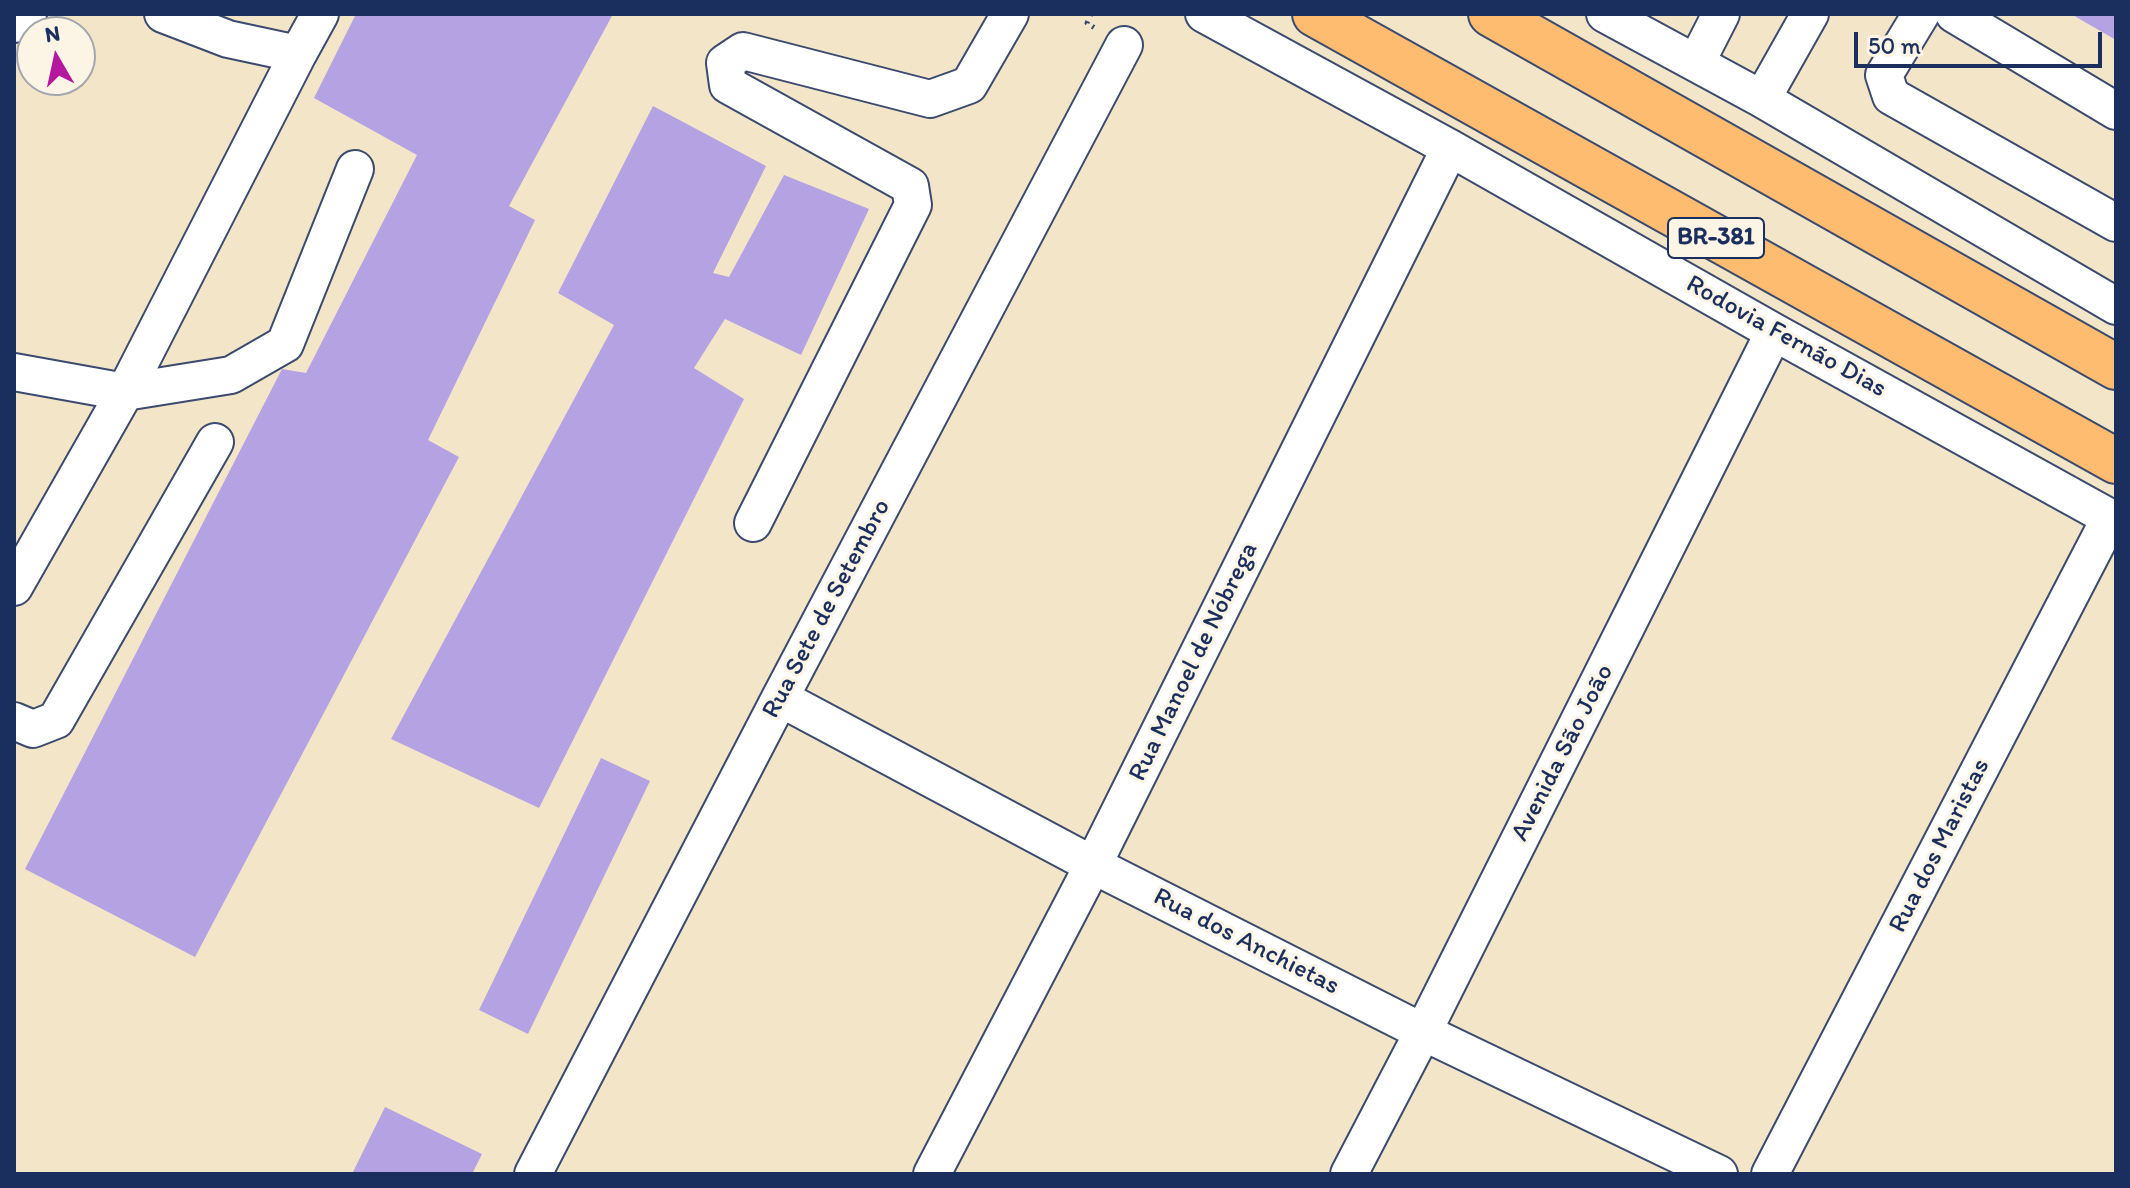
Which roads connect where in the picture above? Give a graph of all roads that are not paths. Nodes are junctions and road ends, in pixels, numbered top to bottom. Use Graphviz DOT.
graph roads {
  1 [pos="28,14"];
  2 [pos="163,14"];
  3 [pos="320,14"];
  4 [pos="1010,14"];
  5 [pos="1204,14"];
  6 [pos="1315,14"];
  7 [pos="1491,14"];
  8 [pos="1605,14"];
  9 [pos="1721,14"];
  10 [pos="1810,14"];
  11 [pos="1921,14"];
  12 [pos="1954,14"];
  13 [pos="14,24"];
  14 [pos="1124,45"];
  15 [pos="298,54"];
  16 [pos="1696,63"];
  17 [pos="1762,99"];
  18 [pos="2116,111"];
  19 [pos="1450,148"];
  20 [pos="355,169"];
  21 [pos="2116,223"];
  22 [pos="2116,306"];
  23 [pos="1774,332"];
  24 [pos="2116,367"];
  25 [pos="14,372"];
  26 [pos="125,392"];
  27 [pos="215,442"];
  28 [pos="2116,461"];
  29 [pos="2113,519"];
  30 [pos="753,523"];
  31 [pos="14,587"];
  32 [pos="780,698"];
  33 [pos="14,721"];
  34 [pos="1093,865"];
  35 [pos="1423,1032"];
  36 [pos="533,1174"];
  37 [pos="932,1174"];
  38 [pos="1349,1174"];
  39 [pos="1719,1174"];
  40 [pos="1770,1174"];
  1 -- 13 [label="street"];
  2 -- 15 [label="street"];
  3 -- 15 [label="street"];
  4 -- 30 [label="street"];
  5 -- 19 [label="street, Rodovia Fernão Dias / BR-381"];
  6 -- 28 [label="highway, Rodovia Fernão Dias / BR-381"];
  7 -- 24 [label="highway"];
  8 -- 16 [label="street"];
  9 -- 16 [label="street"];
  10 -- 17 [label="street"];
  11 -- 21 [label="street"];
  12 -- 18 [label="street"];
  14 -- 32 [label="street, Rua Sete de Setembro"];
  15 -- 26 [label="street"];
  16 -- 17 [label="street"];
  17 -- 22 [label="street"];
  19 -- 23 [label="street, Rodovia Fernão Dias / BR-381"];
  19 -- 34 [label="street, Rua Manoel de Nóbrega"];
  20 -- 26 [label="street"];
  23 -- 29 [label="street, Rodovia Fernão Dias / BR-381"];
  23 -- 35 [label="street, Avenida São João"];
  25 -- 26 [label="street"];
  26 -- 31 [label="street"];
  27 -- 33 [label="street"];
  29 -- 40 [label="street, Rua dos Maristas"];
  32 -- 34 [label="street, Rua dos Anchietas"];
  32 -- 36 [label="street, Rua Sete de Setembro"];
  34 -- 35 [label="street, Rua dos Anchietas"];
  34 -- 37 [label="street, Rua Manoel de Nóbrega"];
  35 -- 38 [label="street, Avenida São João"];
  35 -- 39 [label="street, Rua dos Anchietas"];
}
